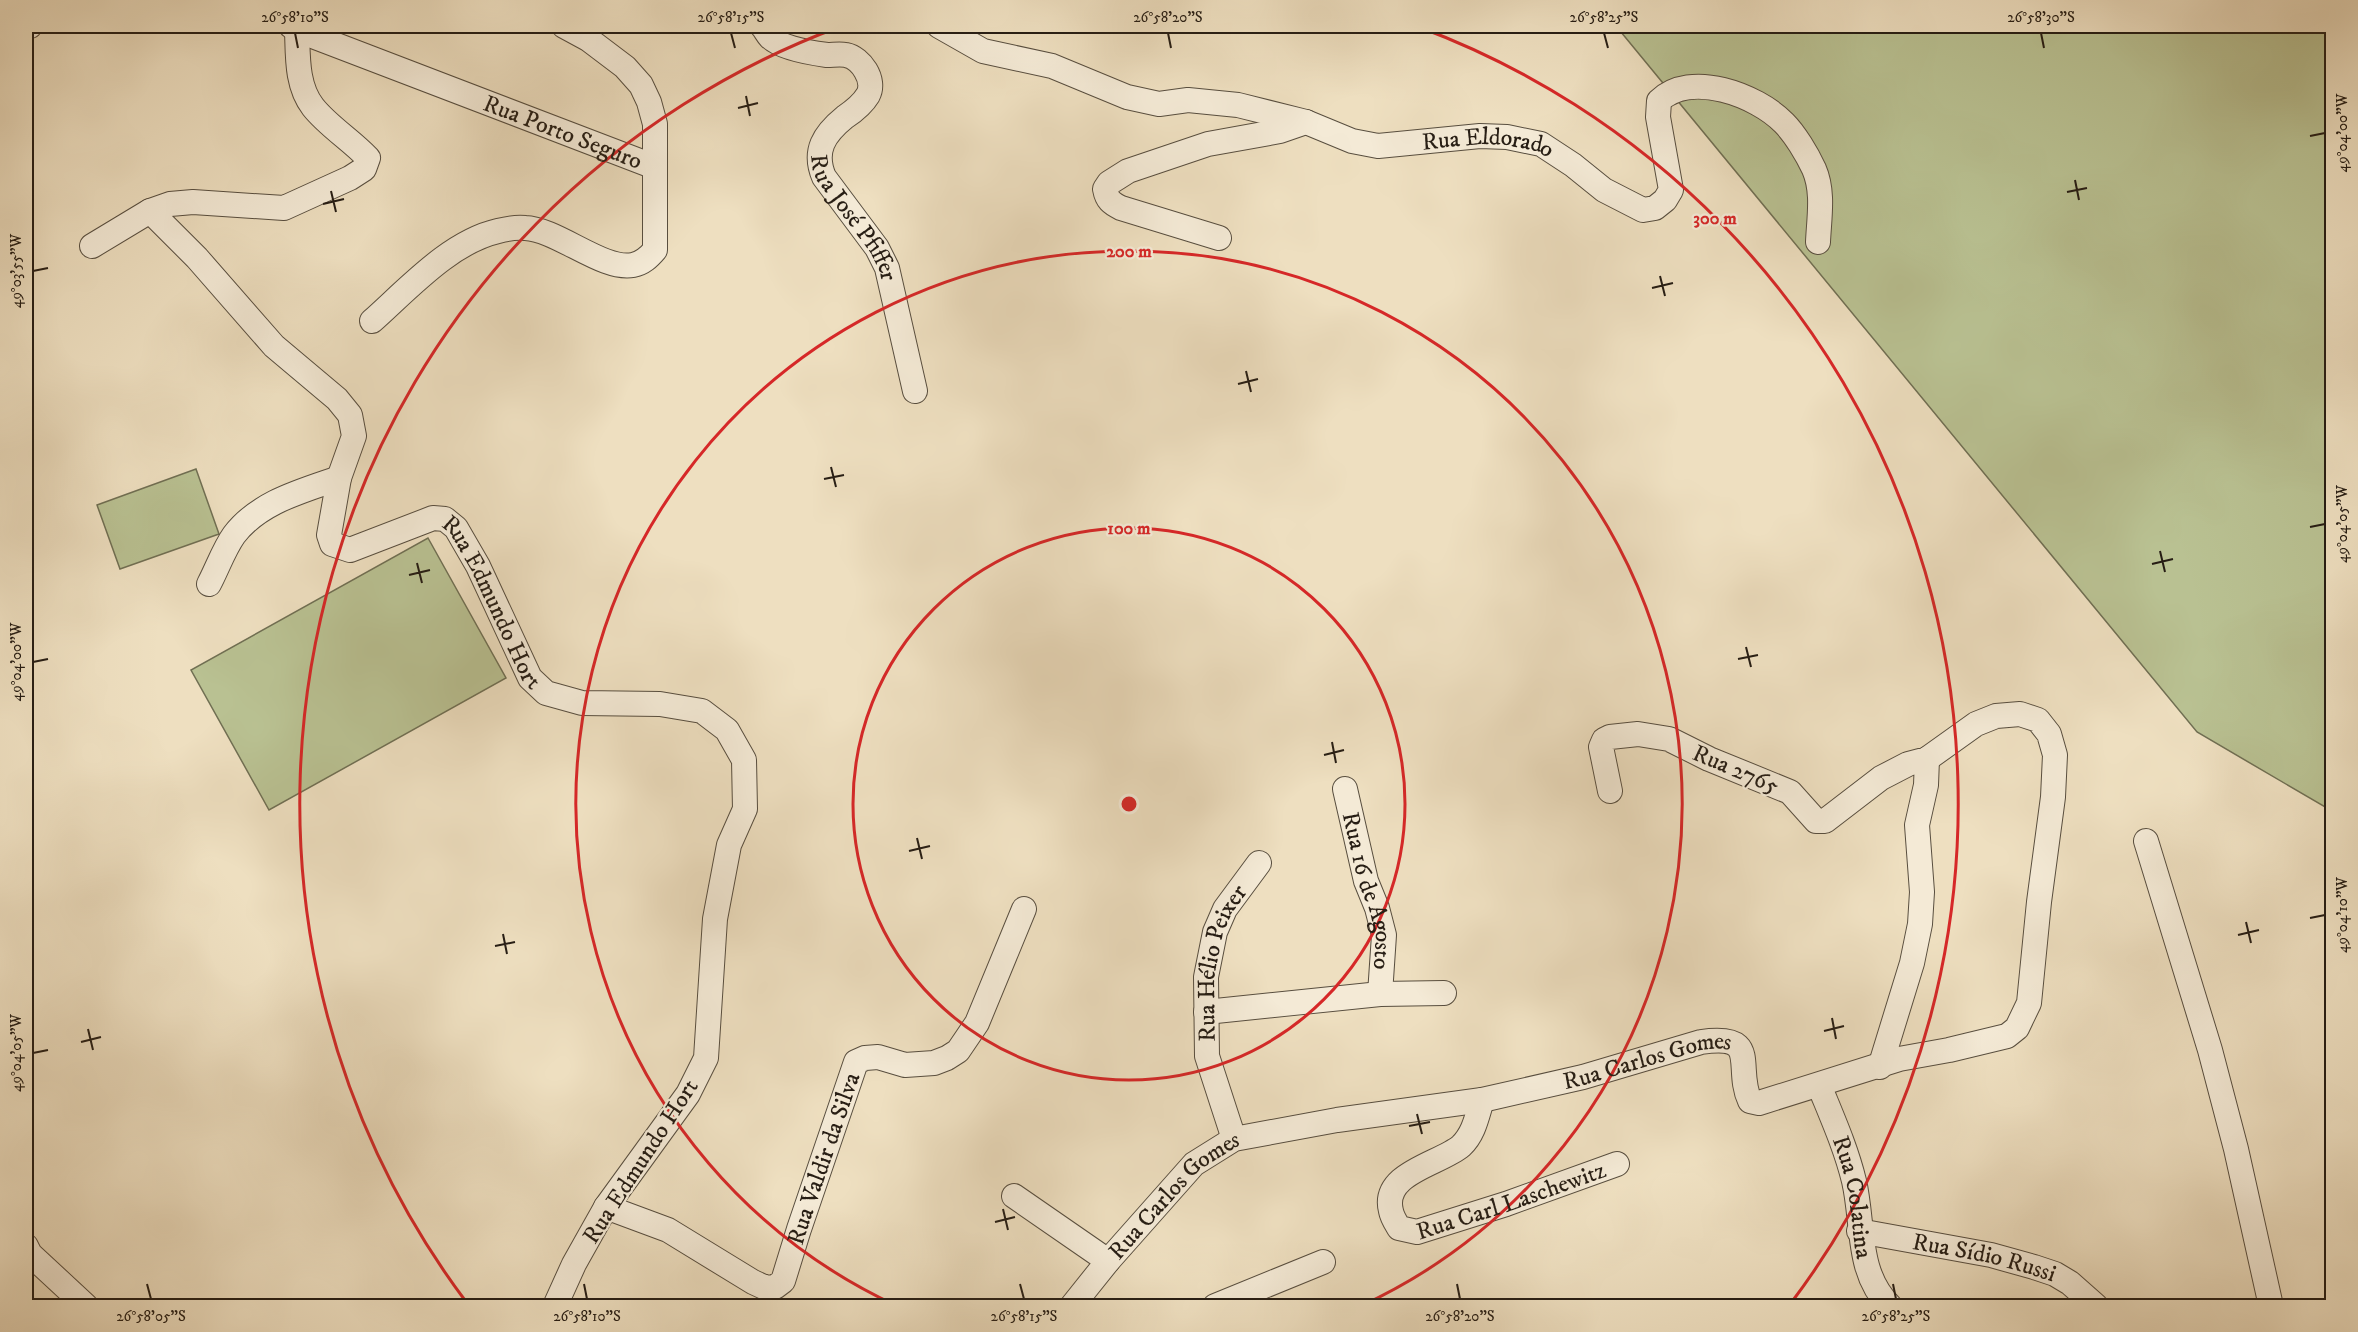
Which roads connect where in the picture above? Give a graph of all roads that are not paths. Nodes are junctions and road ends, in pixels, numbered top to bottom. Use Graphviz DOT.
graph roads {
  1 [pos="26,26"];
  2 [pos="30,26"];
  3 [pos="564,26"];
  4 [pos="762,26"];
  5 [pos="939,26"];
  6 [pos="294,28"];
  7 [pos="1306,122"];
  8 [pos="655,167"];
  9 [pos="150,211"];
  10 [pos="1219,238"];
  11 [pos="1818,242"];
  12 [pos="92,246"];
  13 [pos="372,321"];
  14 [pos="915,391"];
  15 [pos="339,478"];
  16 [pos="209,584"];
  17 [pos="1927,759"];
  18 [pos="1345,789"];
  19 [pos="1610,791"];
  20 [pos="2146,841"];
  21 [pos="1259,863"];
  22 [pos="1024,909"];
  23 [pos="1444,993"];
  24 [pos="1380,994"];
  25 [pos="1206,1012"];
  26 [pos="1880,1066"];
  27 [pos="1819,1086"];
  28 [pos="1482,1100"];
  29 [pos="1234,1139"];
  30 [pos="1617,1164"];
  31 [pos="1014,1196"];
  32 [pos="606,1207"];
  33 [pos="1859,1231"];
  34 [pos="26,1246"];
  35 [pos="1108,1261"];
  36 [pos="1323,1263"];
  37 [pos="86,1306"];
  38 [pos="555,1306"];
  39 [pos="1072,1306"];
  40 [pos="1215,1306"];
  41 [pos="1890,1306"];
  42 [pos="2096,1306"];
  43 [pos="2271,1306"];
  1 -- 2 [label="street"];
  3 -- 8 [label="street"];
  4 -- 14 [label="street, Rua José Pfiffer"];
  5 -- 7 [label="street, Rua Eldorado"];
  6 -- 8 [label="street, Rua Porto Seguro"];
  6 -- 9 [label="street"];
  7 -- 10 [label="street"];
  7 -- 11 [label="street, Rua Eldorado"];
  8 -- 13 [label="street, Rua Porto Seguro"];
  9 -- 12 [label="street"];
  9 -- 15 [label="street, Rua Edmundo Hort"];
  15 -- 16 [label="street"];
  15 -- 32 [label="street, Rua Edmundo Hort"];
  17 -- 19 [label="street, Rua 2765"];
  17 -- 26 [label="street"];
  17 -- 26 [label="street, Rua Carlos Gomes"];
  18 -- 24 [label="street, Rua 16 de Agosto"];
  20 -- 43 [label="street"];
  21 -- 25 [label="street, Rua Hélio Peixer"];
  22 -- 32 [label="street, Rua Valdir da Silva"];
  23 -- 24 [label="street"];
  24 -- 25 [label="street"];
  25 -- 29 [label="street, Rua Hélio Peixer"];
  26 -- 27 [label="street, Rua Carlos Gomes"];
  27 -- 28 [label="street, Rua Carlos Gomes"];
  27 -- 33 [label="street, Rua Colatina"];
  28 -- 29 [label="street, Rua Carlos Gomes"];
  28 -- 30 [label="street, Rua Carl Laschewitz"];
  29 -- 35 [label="street, Rua Carlos Gomes"];
  31 -- 35 [label="street"];
  32 -- 38 [label="street, Rua Edmundo Hort"];
  33 -- 41 [label="street, Rua Colatina"];
  33 -- 42 [label="street, Rua Sídio Russi"];
  34 -- 37 [label="street"];
  35 -- 39 [label="street, Rua Carlos Gomes"];
  36 -- 40 [label="street"];
}
